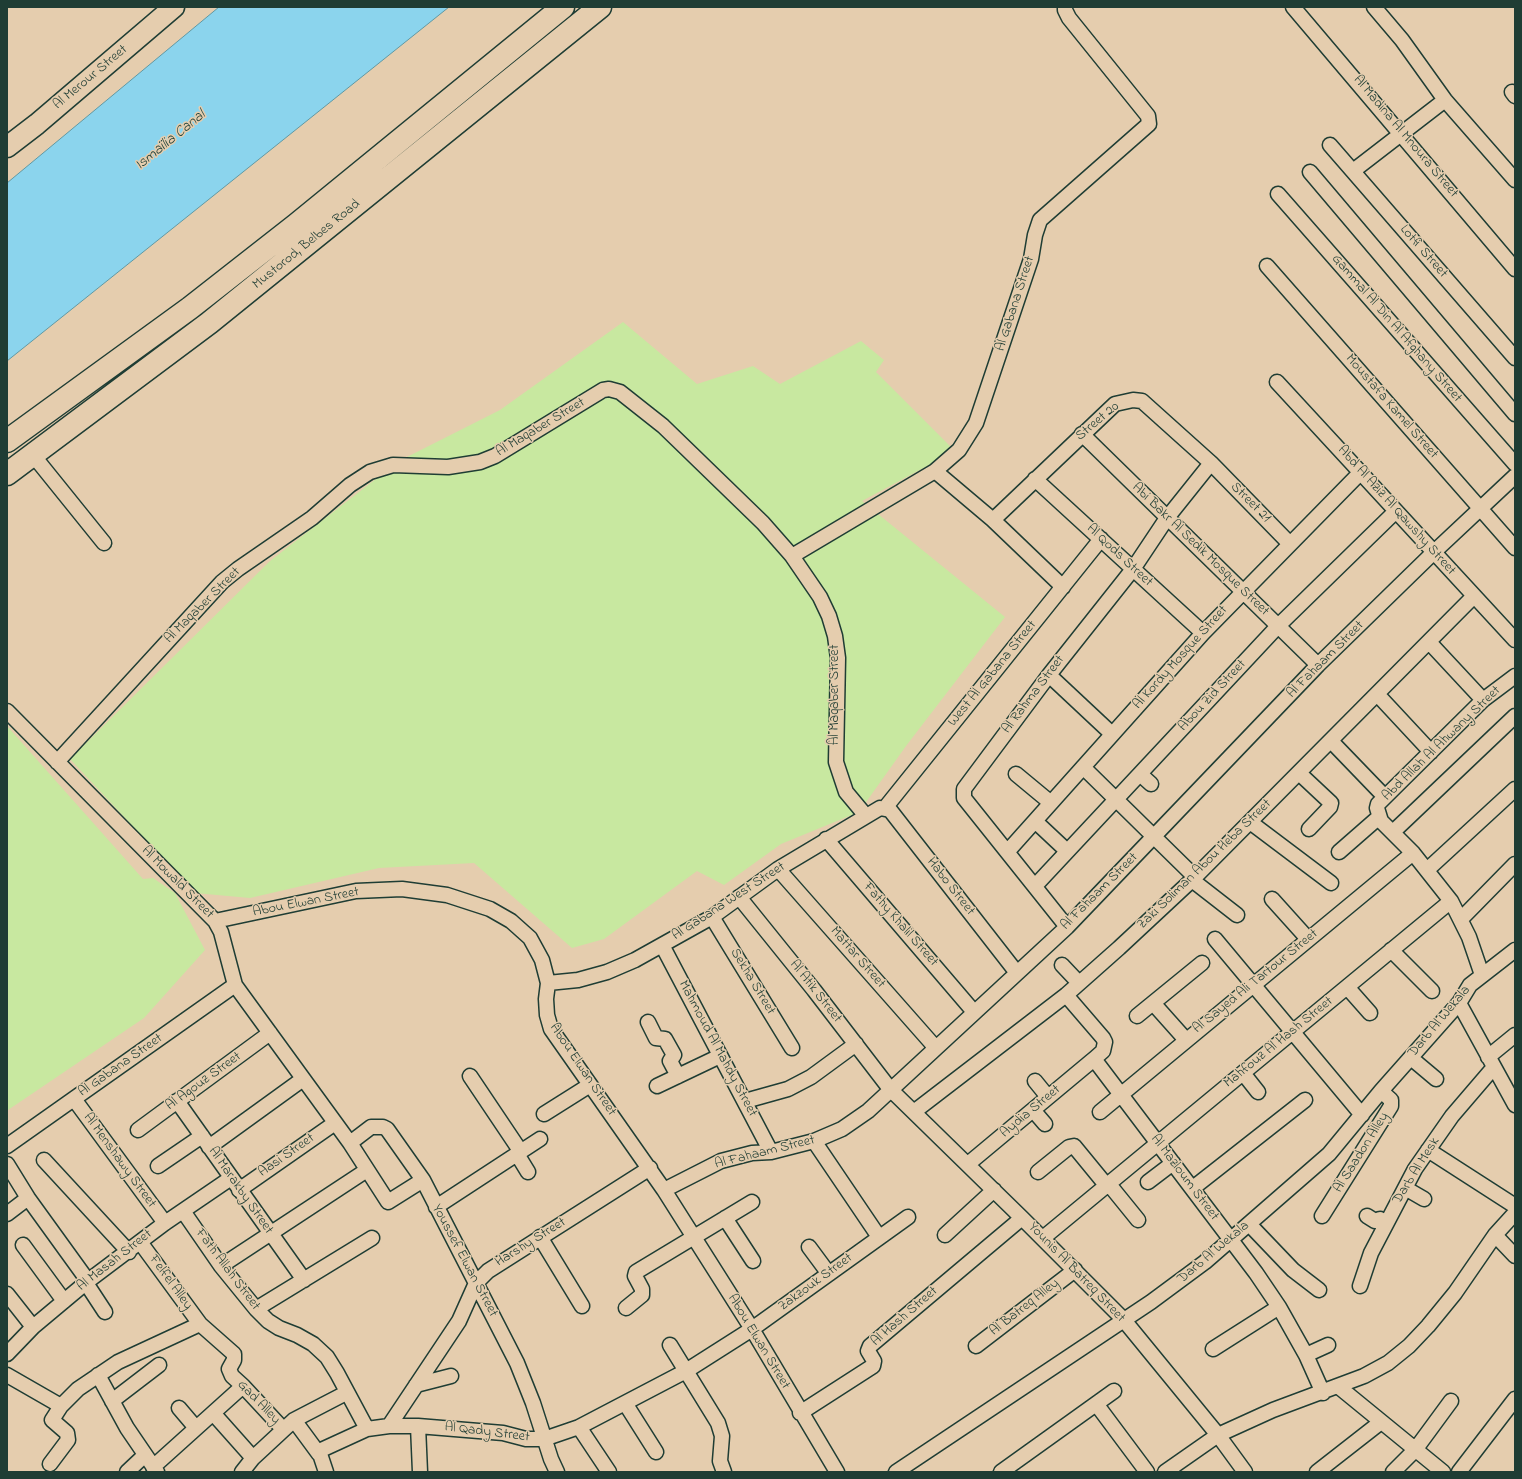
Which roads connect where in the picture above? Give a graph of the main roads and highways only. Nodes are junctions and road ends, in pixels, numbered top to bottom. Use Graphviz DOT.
graph roads {
  1 [pos="174,7"];
  2 [pos="563,7"];
  3 [pos="600,7"];
  4 [pos="7,147"];
  5 [pos="7,441"];
  6 [pos="7,474"];
  1 -- 4 [label="main road, Al Merour Street"];
  2 -- 5 [label="main road, Mustorod, Belbes Road"];
  3 -- 6 [label="main road, Mustorod, Belbes Road"];
}
